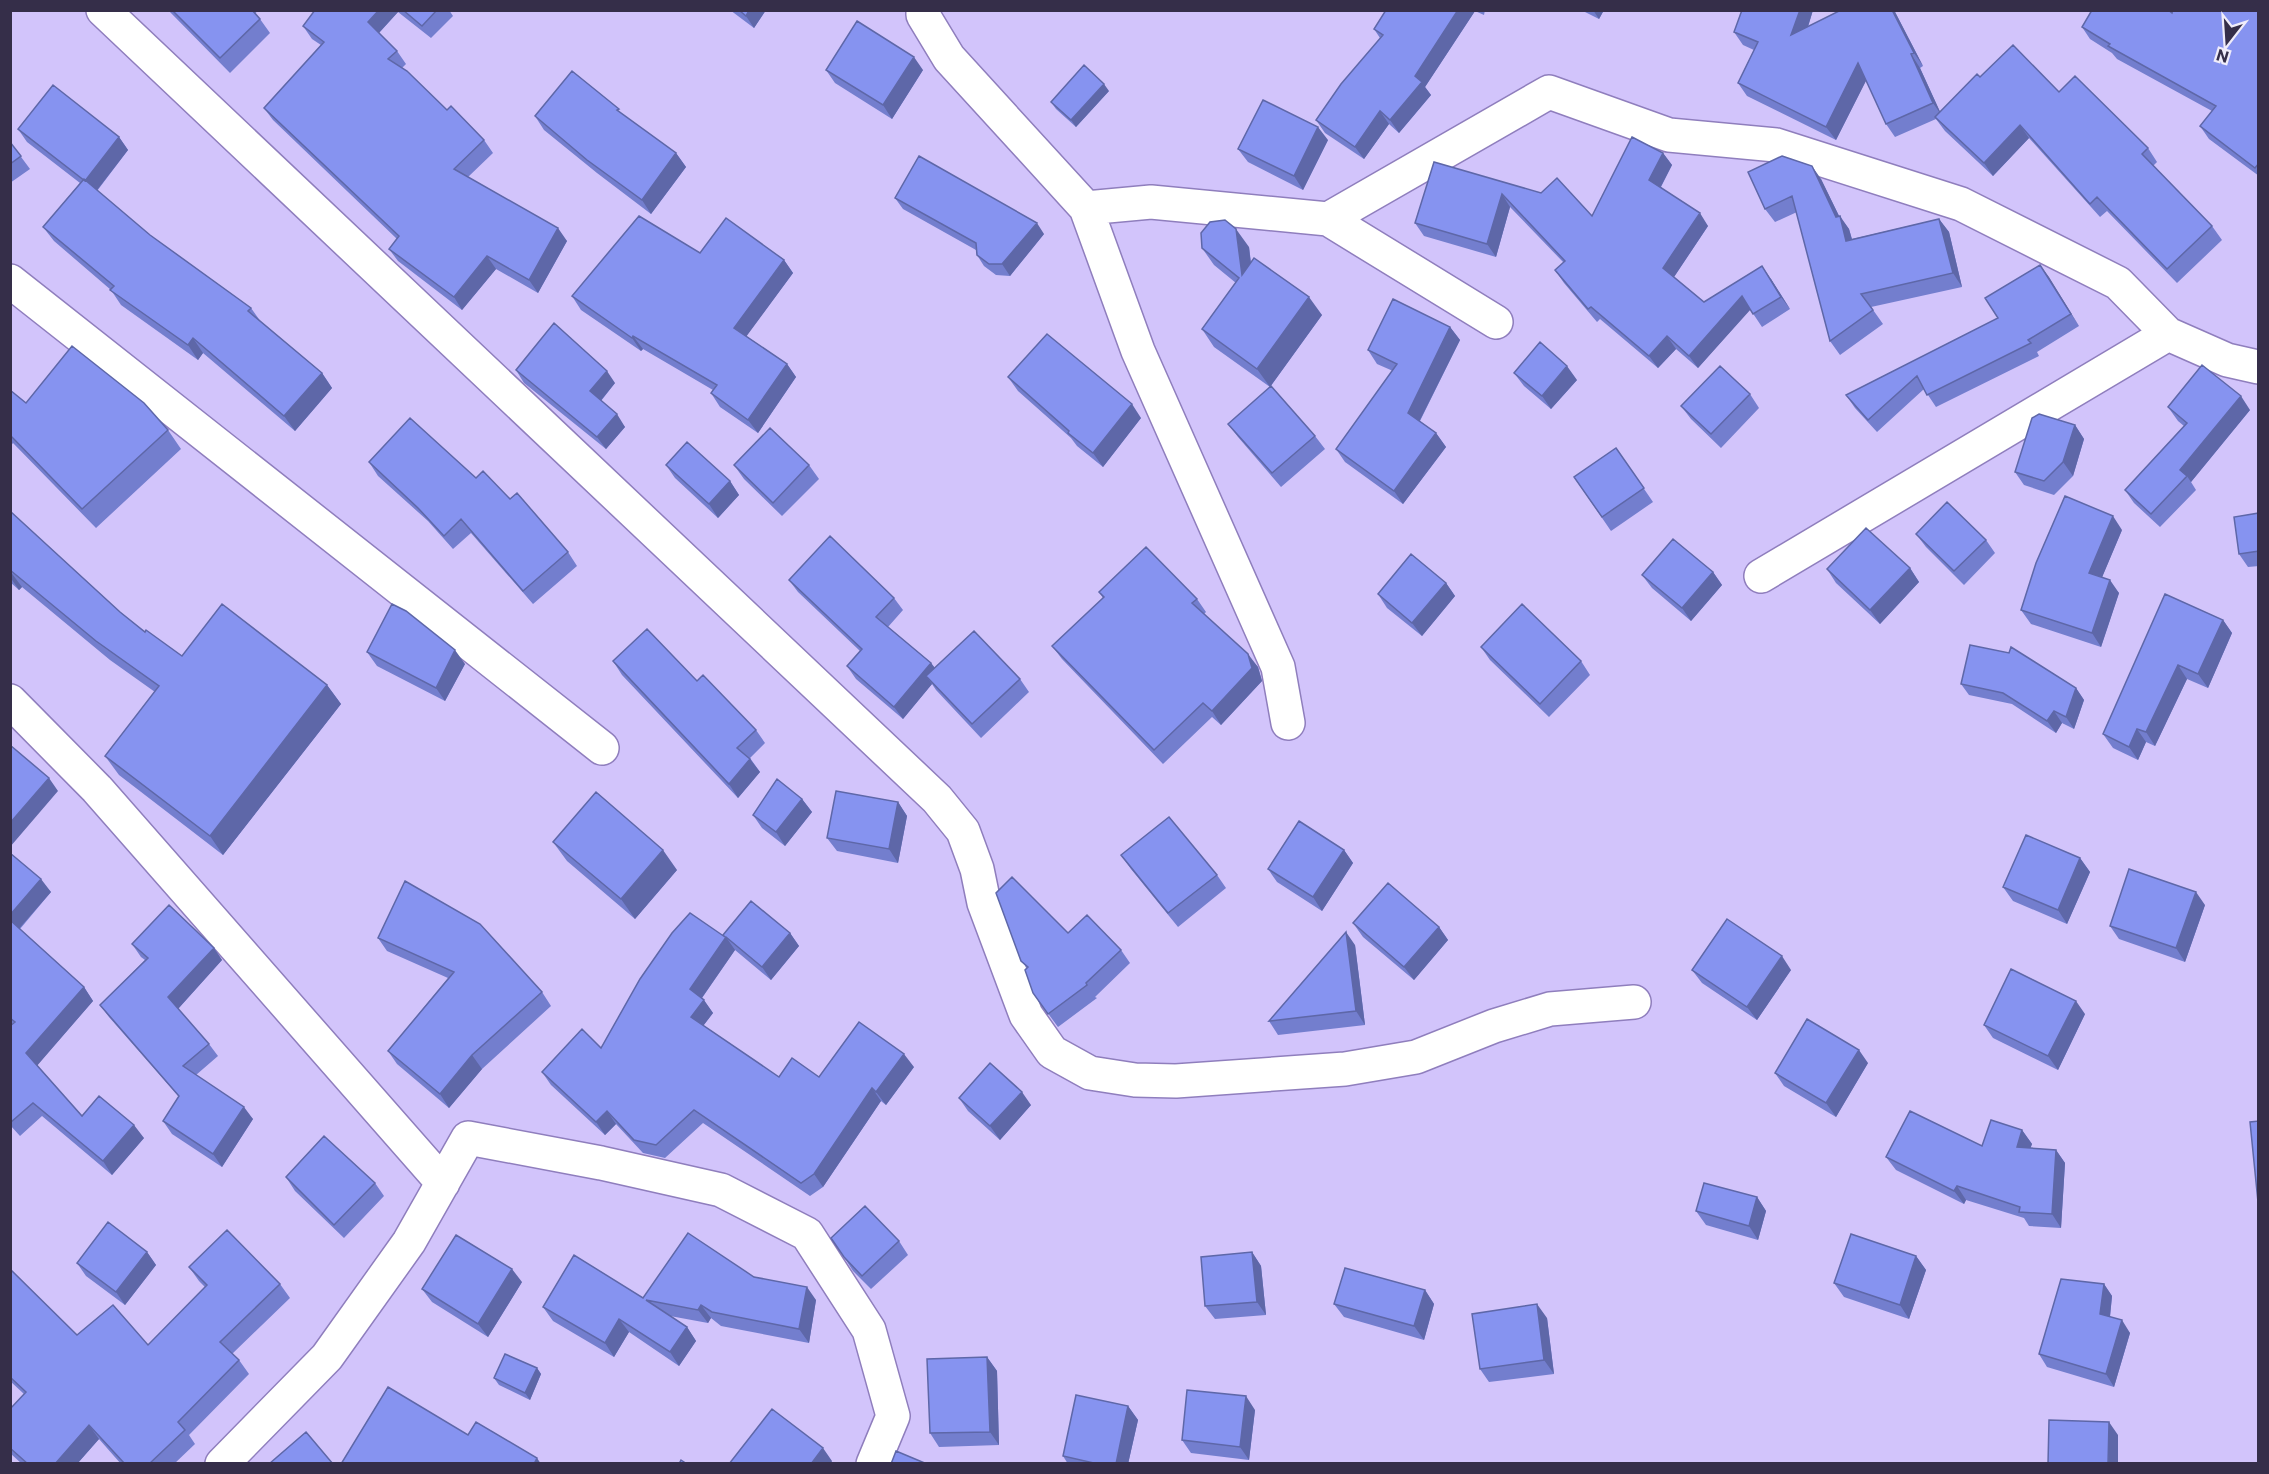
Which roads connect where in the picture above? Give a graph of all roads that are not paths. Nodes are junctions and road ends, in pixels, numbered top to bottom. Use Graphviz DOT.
graph roads {
  1 [pos="103,10"];
  2 [pos="923,10"];
  3 [pos="1086,208"];
  4 [pos="1328,219"];
  5 [pos="10,281"];
  6 [pos="1496,322"];
  7 [pos="2168,334"];
  8 [pos="2259,367"];
  9 [pos="1761,576"];
  10 [pos="10,701"];
  11 [pos="1288,723"];
  12 [pos="602,748"];
  13 [pos="1634,1002"];
  14 [pos="443,1183"];
  15 [pos="222,1464"];
  16 [pos="873,1464"];
  1 -- 13 [label="street"];
  2 -- 3 [label="street"];
  3 -- 4 [label="street"];
  3 -- 11 [label="street"];
  4 -- 6 [label="street"];
  4 -- 7 [label="street"];
  5 -- 12 [label="street"];
  7 -- 8 [label="street"];
  7 -- 9 [label="street"];
  10 -- 14 [label="street"];
  14 -- 15 [label="street"];
  14 -- 16 [label="street"];
}
